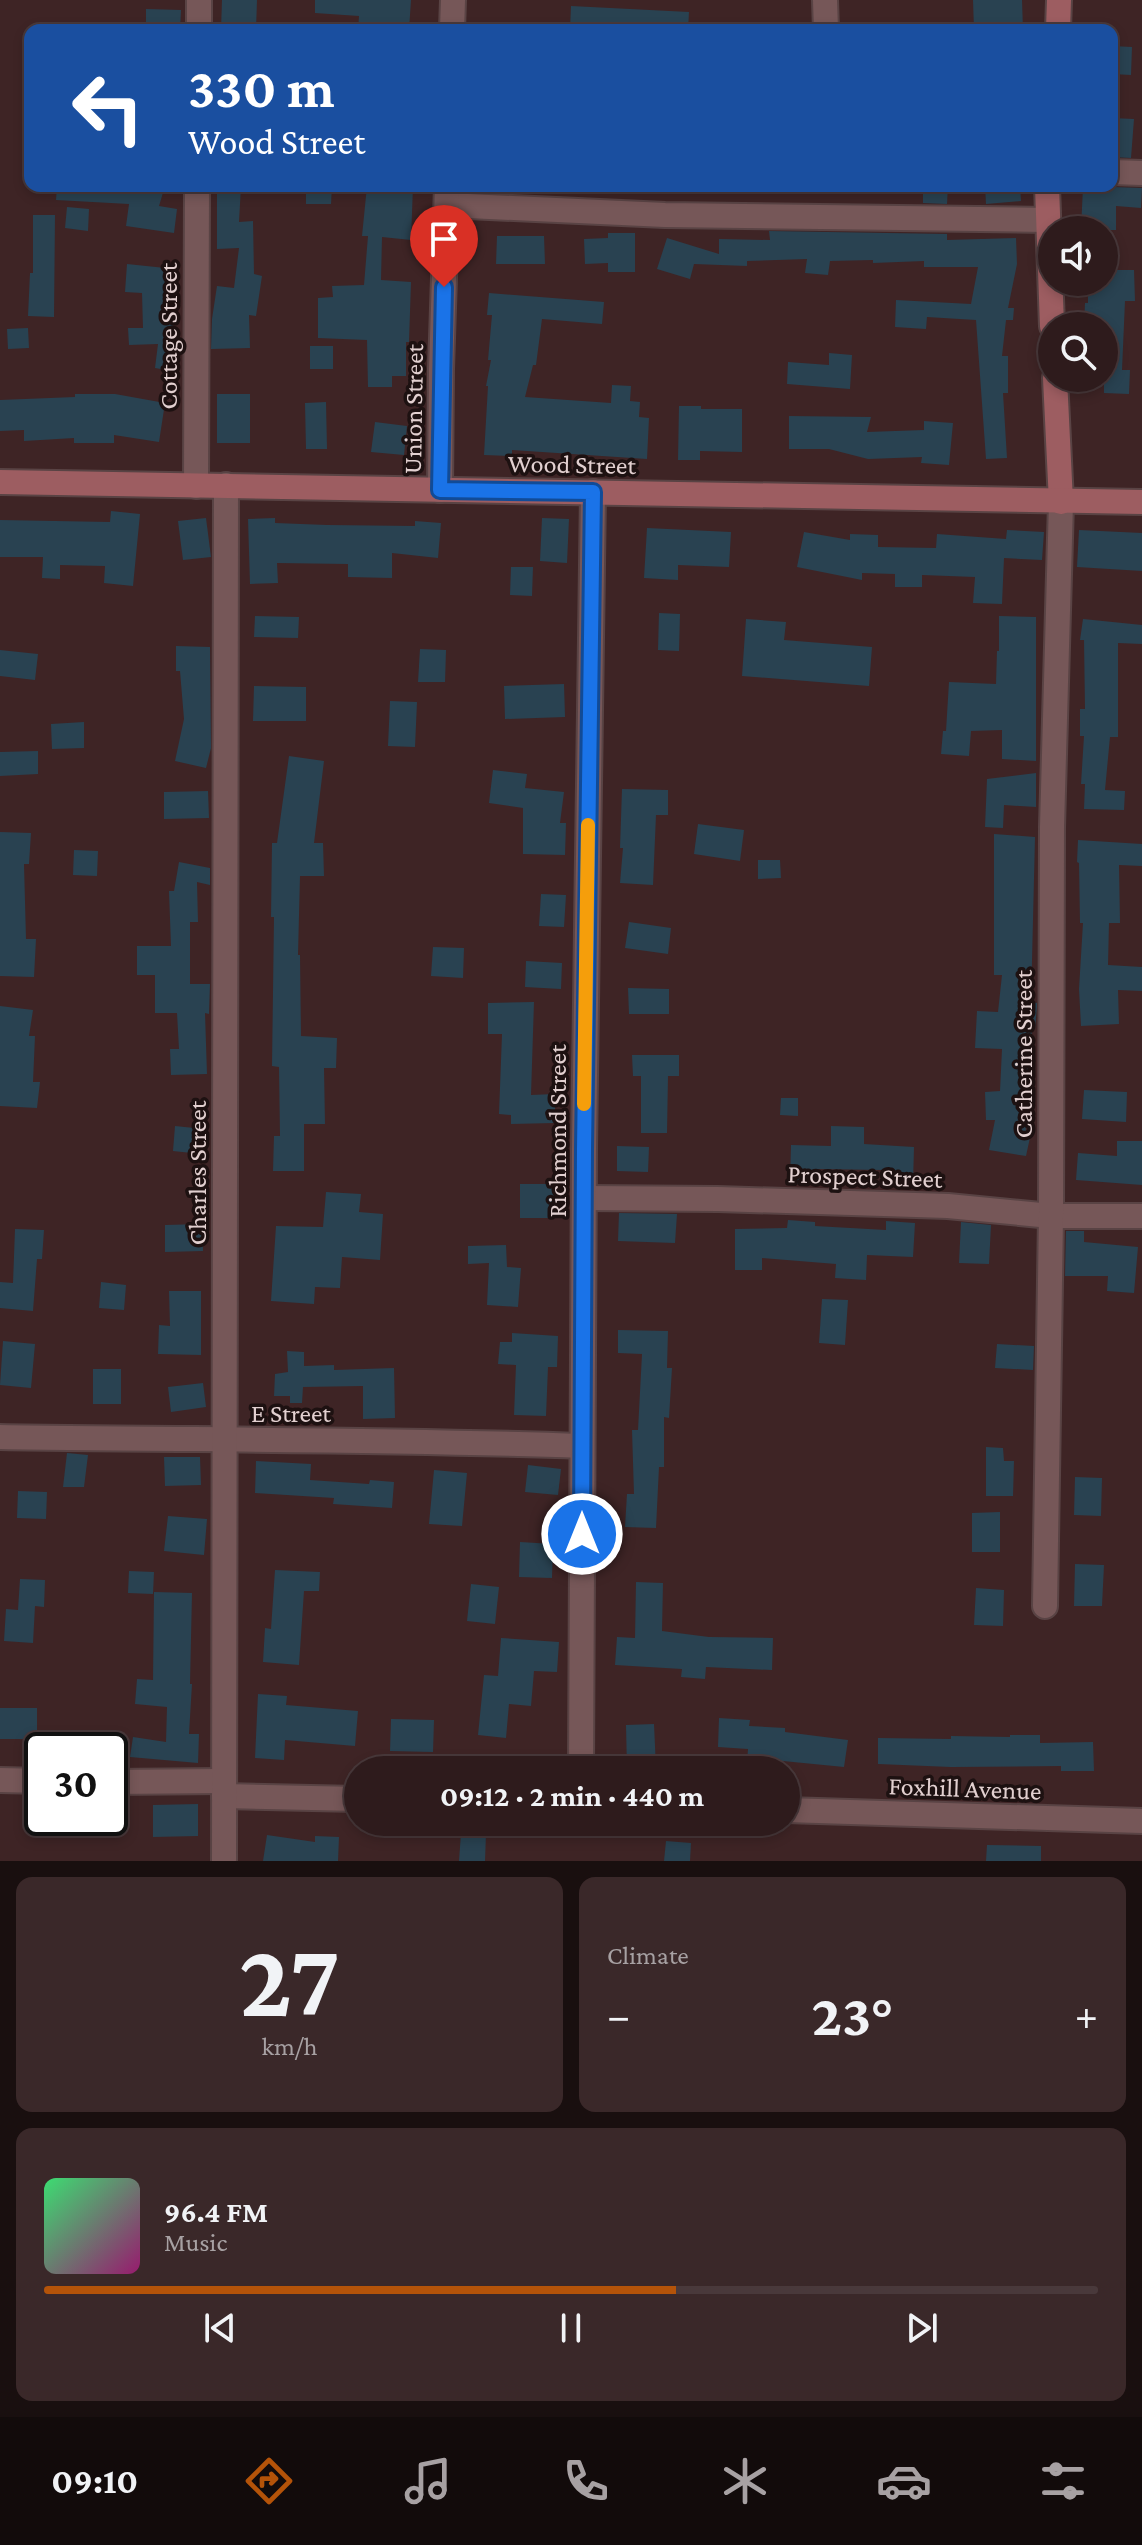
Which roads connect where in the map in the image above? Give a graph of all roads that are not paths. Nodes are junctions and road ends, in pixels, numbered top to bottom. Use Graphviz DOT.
graph roads {
  1 [pos="199,0"];
  2 [pos="453,0"];
  3 [pos="825,0"];
  4 [pos="1059,0"];
  5 [pos="199,24"];
  6 [pos="452,24"];
  7 [pos="826,24"];
  8 [pos="1058,24"];
  9 [pos="1118,172"];
  10 [pos="1142,173"];
  11 [pos="197,192"];
  12 [pos="1047,192"];
  13 [pos="447,195"];
  14 [pos="1047,216"];
  15 [pos="1038,220"];
  16 [pos="1056,392"];
  17 [pos="0,482"];
  18 [pos="226,485"];
  19 [pos="196,486"];
  20 [pos="440,490"];
  21 [pos="593,492"];
  22 [pos="1061,502"];
  23 [pos="1142,502"];
  24 [pos="585,1198"];
  25 [pos="1051,1216"];
  26 [pos="1142,1216"];
  27 [pos="0,1437"];
  28 [pos="224,1441"];
  29 [pos="582,1446"];
  30 [pos="1045,1606"];
  31 [pos="581,1756"];
  32 [pos="0,1780"];
  33 [pos="24,1781"];
  34 [pos="128,1783"];
  35 [pos="224,1788"];
  36 [pos="344,1798"];
  37 [pos="800,1810"];
  38 [pos="1142,1821"];
  39 [pos="224,1861"];
  1 -- 5 [label="street"];
  2 -- 6 [label="street"];
  3 -- 7 [label="street"];
  4 -- 8 [label="main road"];
  9 -- 10 [label="street"];
  11 -- 19 [label="street, Cottage Street"];
  12 -- 14 [label="main road"];
  13 -- 15 [label="street"];
  13 -- 20 [label="street, Union Street"];
  16 -- 22 [label="main road"];
  17 -- 19 [label="main road, Wood Street"];
  18 -- 19 [label="main road, Wood Street"];
  18 -- 20 [label="main road, Wood Street"];
  18 -- 28 [label="street, Charles Street"];
  20 -- 21 [label="main road, Wood Street"];
  21 -- 22 [label="main road, Wood Street"];
  21 -- 24 [label="street, Richmond Street"];
  22 -- 23 [label="main road, Wood Street"];
  22 -- 25 [label="street, Catherine Street"];
  24 -- 25 [label="street, Prospect Street"];
  24 -- 29 [label="street, Richmond Street"];
  25 -- 26 [label="street, Prospect Street"];
  25 -- 30 [label="street, Catherine Street"];
  27 -- 28 [label="street, E Street"];
  28 -- 29 [label="street, E Street"];
  28 -- 35 [label="street, Charles Street"];
  29 -- 31 [label="street, Richmond Street"];
  32 -- 33 [label="street"];
  34 -- 35 [label="street"];
  35 -- 36 [label="street"];
  35 -- 39 [label="street, Charles Street"];
  37 -- 38 [label="street, Foxhill Avenue"];
}
